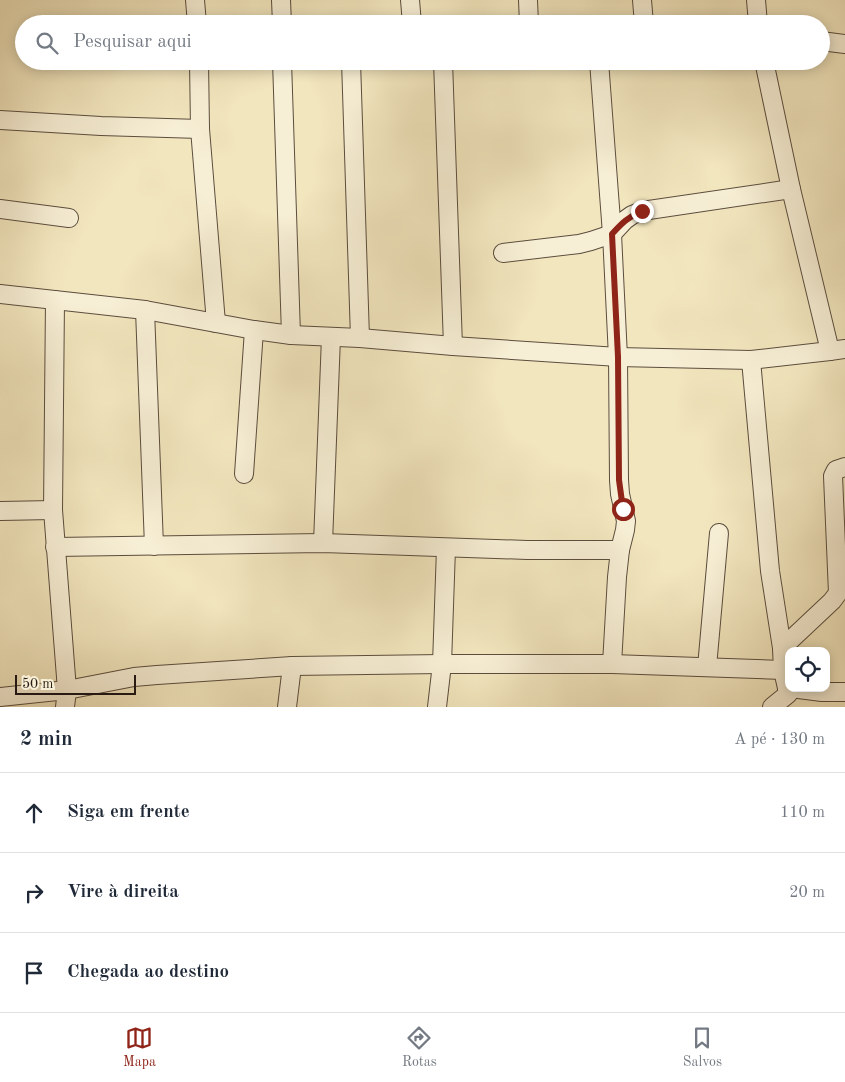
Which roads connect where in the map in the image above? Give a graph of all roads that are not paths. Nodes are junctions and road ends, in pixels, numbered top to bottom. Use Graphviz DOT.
graph roads {
  1 [pos="195,0"];
  2 [pos="281,0"];
  3 [pos="410,0"];
  4 [pos="528,0"];
  5 [pos="642,0"];
  6 [pos="756,0"];
  7 [pos="196,15"];
  8 [pos="282,15"];
  9 [pos="411,15"];
  10 [pos="529,15"];
  11 [pos="643,15"];
  12 [pos="757,15"];
  13 [pos="830,42"];
  14 [pos="845,44"];
  15 [pos="199,70"];
  16 [pos="282,70"];
  17 [pos="351,70"];
  18 [pos="444,70"];
  19 [pos="600,70"];
  20 [pos="766,70"];
  21 [pos="0,120"];
  22 [pos="200,129"];
  23 [pos="791,189"];
  24 [pos="0,209"];
  25 [pos="69,218"];
  26 [pos="612,234"];
  27 [pos="503,253"];
  28 [pos="0,294"];
  29 [pos="55,300"];
  30 [pos="144,310"];
  31 [pos="216,323"];
  32 [pos="254,330"];
  33 [pos="290,334"];
  34 [pos="331,338"];
  35 [pos="360,338"];
  36 [pos="453,346"];
  37 [pos="838,350"];
  38 [pos="618,357"];
  39 [pos="751,360"];
  40 [pos="845,467"];
  41 [pos="244,474"];
  42 [pos="53,510"];
  43 [pos="0,511"];
  44 [pos="719,533"];
  45 [pos="323,543"];
  46 [pos="154,546"];
  47 [pos="55,547"];
  48 [pos="446,548"];
  49 [pos="620,550"];
  50 [pos="842,593"];
  51 [pos="782,648"];
  52 [pos="442,664"];
  53 [pos="612,664"];
  54 [pos="292,666"];
  55 [pos="708,667"];
  56 [pos="783,670"];
  57 [pos="845,692"];
  58 [pos="789,693"];
  59 [pos="0,697"];
  60 [pos="66,698"];
  61 [pos="287,707"];
  62 [pos="437,707"];
  63 [pos="772,707"];
  1 -- 7 [label="street"];
  2 -- 8 [label="street"];
  3 -- 9 [label="street"];
  4 -- 10 [label="street"];
  5 -- 11 [label="street"];
  6 -- 12 [label="street"];
  13 -- 14 [label="street"];
  15 -- 22 [label="street"];
  16 -- 33 [label="street"];
  17 -- 35 [label="street"];
  18 -- 36 [label="street"];
  19 -- 26 [label="street"];
  20 -- 23 [label="street"];
  21 -- 22 [label="street"];
  22 -- 31 [label="street"];
  23 -- 26 [label="street"];
  23 -- 37 [label="street"];
  24 -- 25 [label="street"];
  26 -- 27 [label="street"];
  26 -- 38 [label="street"];
  28 -- 29 [label="street"];
  29 -- 30 [label="street"];
  29 -- 42 [label="street"];
  30 -- 31 [label="street"];
  30 -- 46 [label="street"];
  31 -- 32 [label="street"];
  32 -- 33 [label="street"];
  32 -- 41 [label="street"];
  33 -- 34 [label="street"];
  34 -- 35 [label="street"];
  34 -- 45 [label="street"];
  35 -- 36 [label="street"];
  36 -- 38 [label="street"];
  37 -- 39 [label="street"];
  38 -- 39 [label="street"];
  38 -- 49 [label="street"];
  39 -- 51 [label="street"];
  40 -- 50 [label="street"];
  42 -- 43 [label="street"];
  42 -- 47 [label="street"];
  44 -- 55 [label="street"];
  45 -- 46 [label="street"];
  45 -- 48 [label="street"];
  46 -- 47 [label="street"];
  47 -- 60 [label="street"];
  48 -- 49 [label="street"];
  48 -- 52 [label="street"];
  49 -- 53 [label="street"];
  50 -- 51 [label="street"];
  51 -- 56 [label="street"];
  52 -- 53 [label="street"];
  52 -- 54 [label="street"];
  52 -- 62 [label="street"];
  53 -- 55 [label="street"];
  54 -- 60 [label="street"];
  54 -- 61 [label="street"];
  55 -- 56 [label="street"];
  56 -- 58 [label="street"];
  57 -- 58 [label="street"];
  58 -- 63 [label="street"];
  59 -- 60 [label="street"];
}
